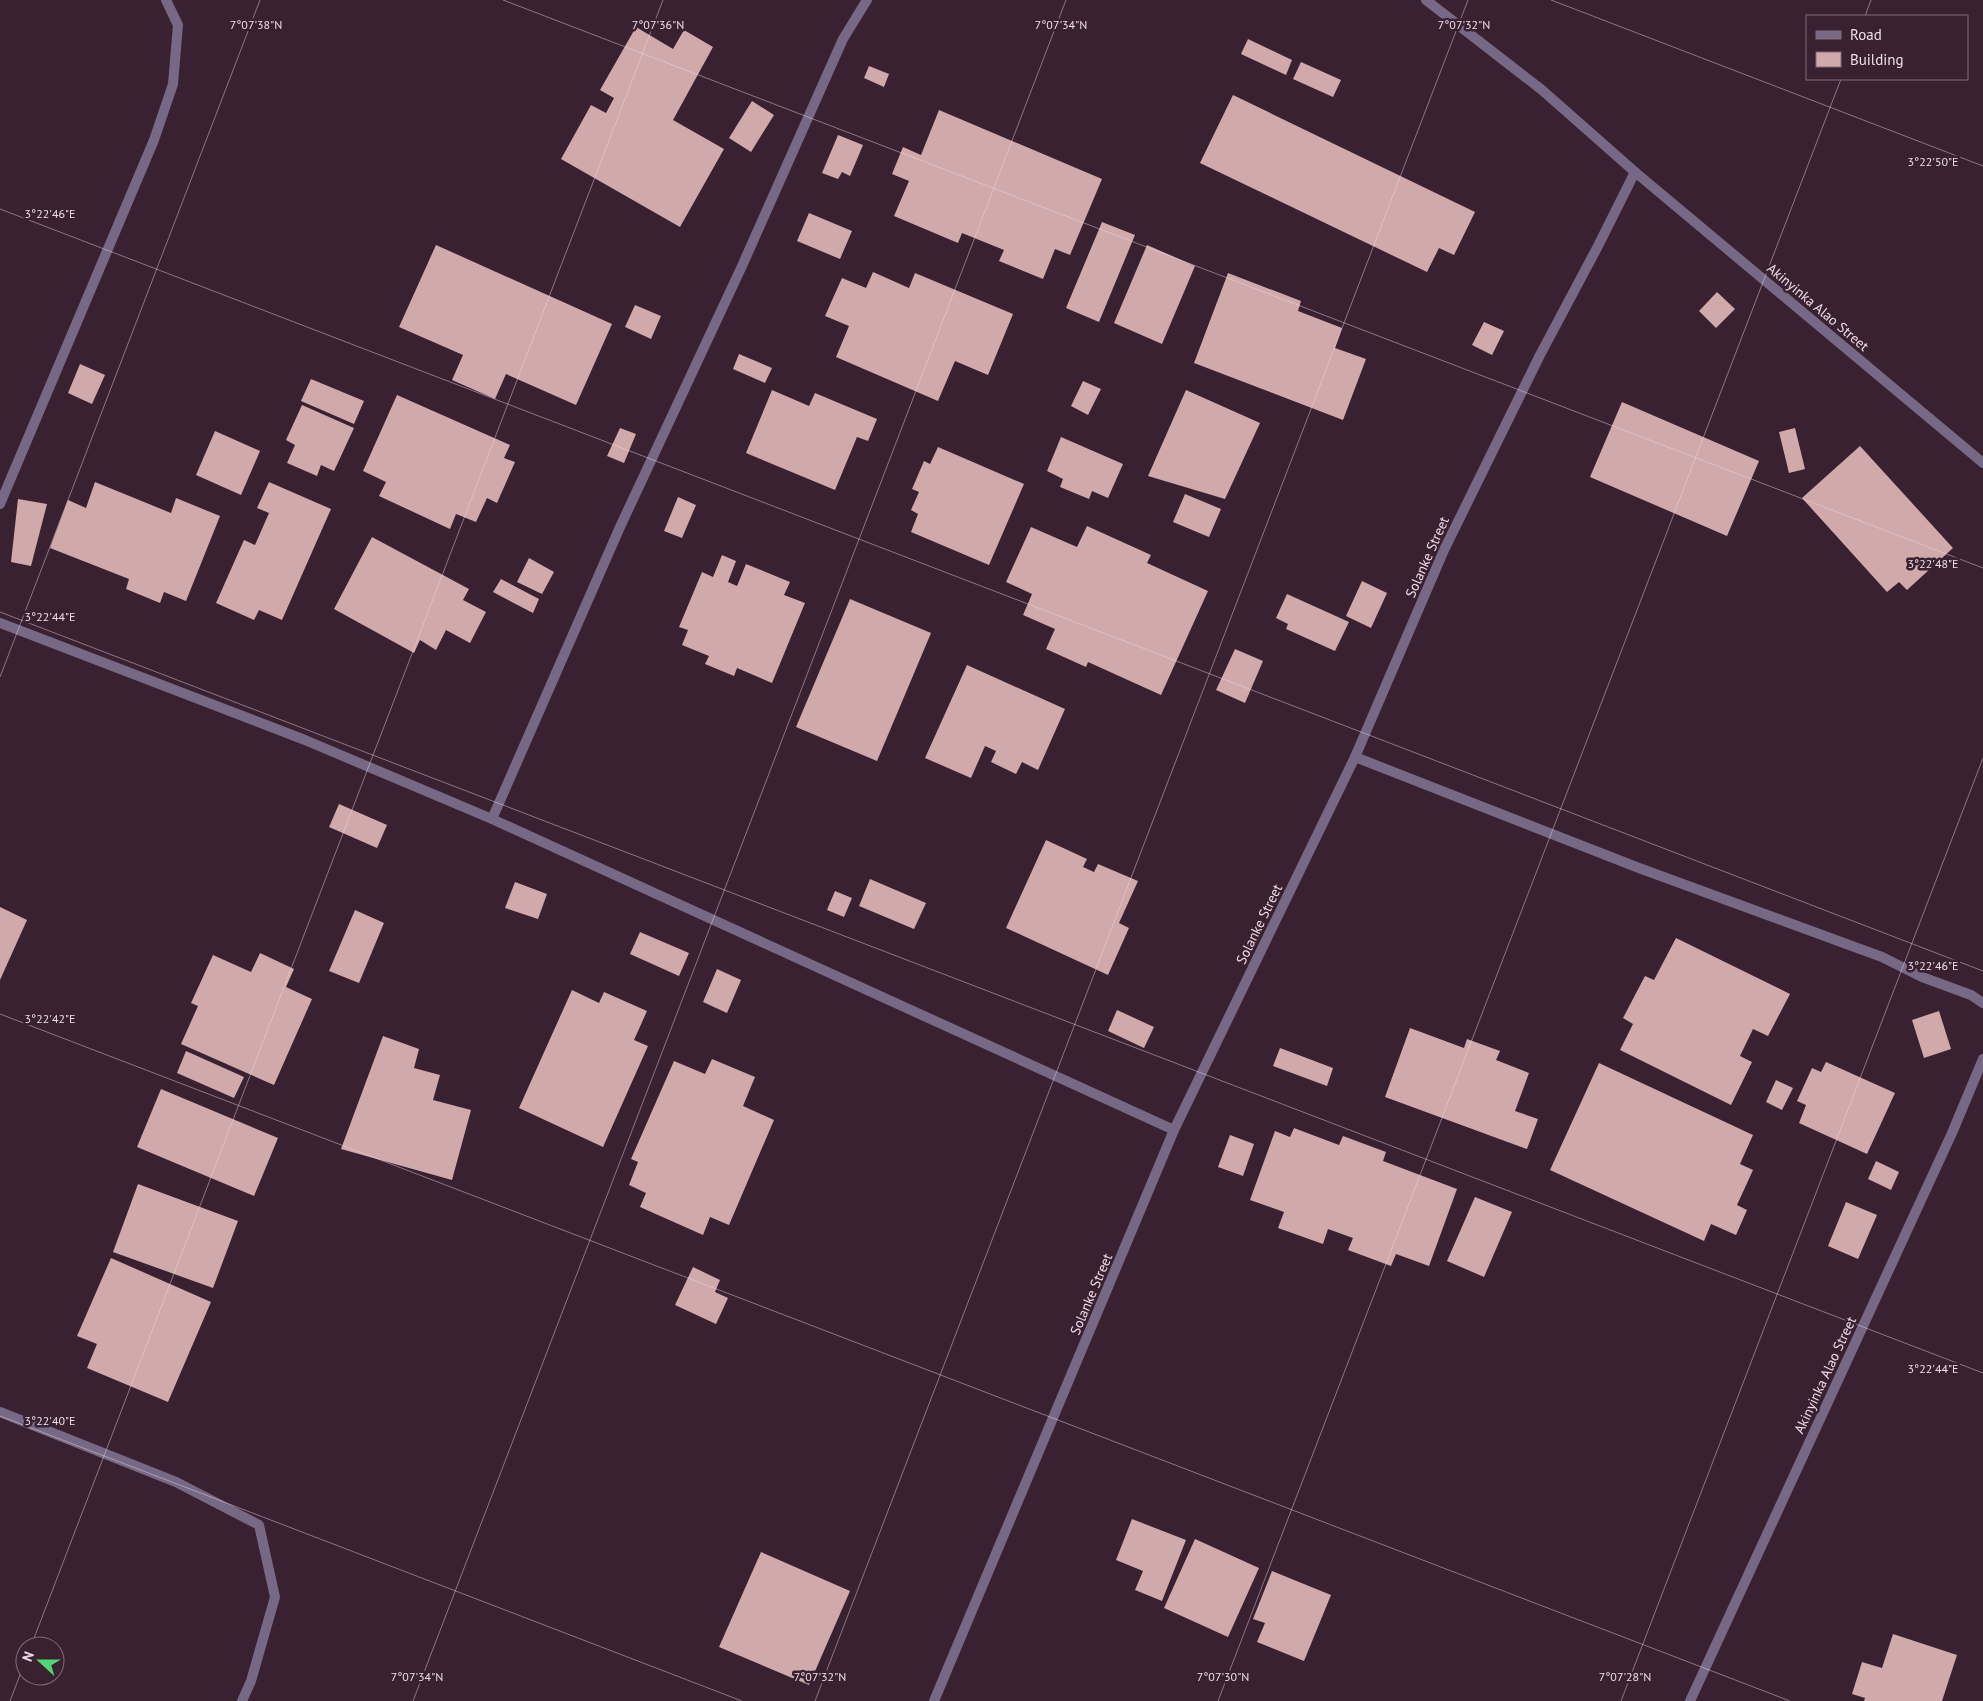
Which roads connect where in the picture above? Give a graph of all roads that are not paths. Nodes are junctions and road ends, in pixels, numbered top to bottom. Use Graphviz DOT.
graph roads {
  1 [pos="166,0"];
  2 [pos="867,0"];
  3 [pos="1426,0"];
  4 [pos="1635,172"];
  5 [pos="1983,463"];
  6 [pos="0,504"];
  7 [pos="0,622"];
  8 [pos="1355,757"];
  9 [pos="492,819"];
  10 [pos="1983,1003"];
  11 [pos="1983,1059"];
  12 [pos="1174,1130"];
  13 [pos="0,1412"];
  14 [pos="242,1701"];
  15 [pos="934,1701"];
  16 [pos="1690,1701"];
  1 -- 6 [label="street"];
  2 -- 9 [label="street"];
  3 -- 4 [label="street, Akinyinka Alao Street"];
  4 -- 5 [label="street, Akinyinka Alao Street"];
  4 -- 8 [label="street, Solanke Street"];
  7 -- 9 [label="street"];
  8 -- 10 [label="street"];
  8 -- 12 [label="street, Solanke Street"];
  9 -- 12 [label="street"];
  11 -- 16 [label="street, Akinyinka Alao Street"];
  12 -- 15 [label="street, Solanke Street"];
  13 -- 14 [label="street"];
}
